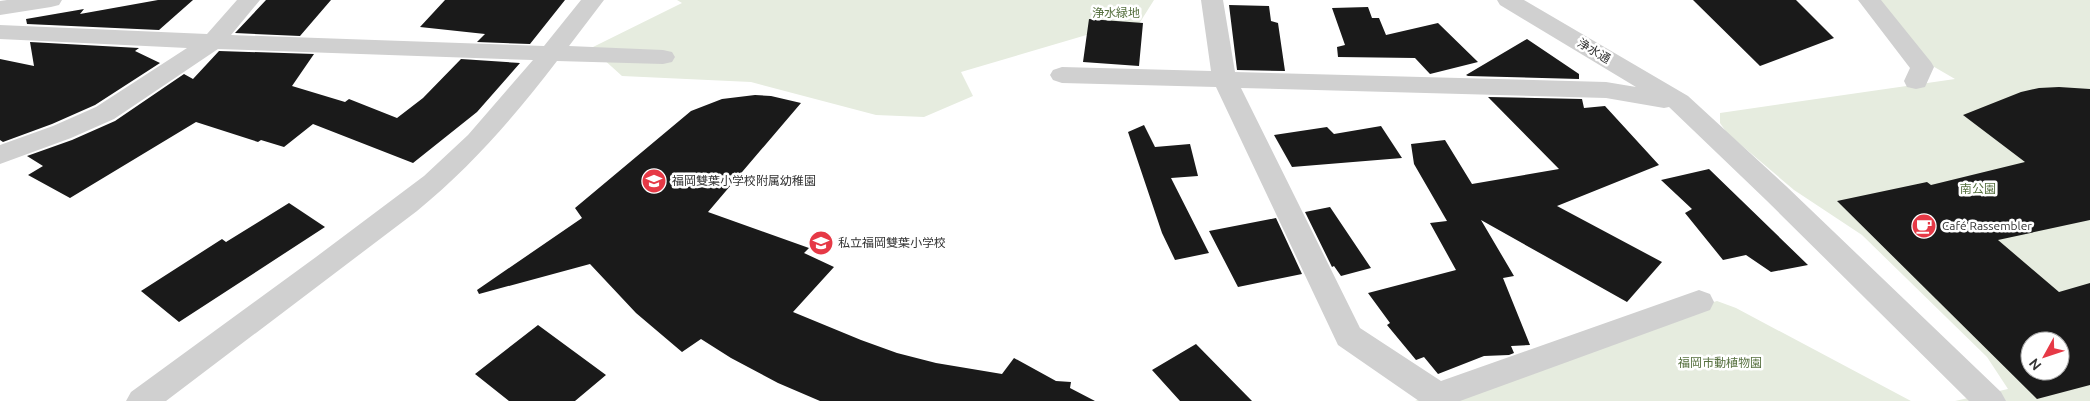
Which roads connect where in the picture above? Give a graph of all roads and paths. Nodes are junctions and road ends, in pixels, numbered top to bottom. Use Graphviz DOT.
graph roads {
  1 [pos="51,0"];
  2 [pos="249,0"];
  3 [pos="593,0"];
  4 [pos="1212,0"];
  5 [pos="1508,0"];
  6 [pos="1869,0"];
  7 [pos="0,8"];
  8 [pos="0,32"];
  9 [pos="213,42"];
  10 [pos="549,54"];
  11 [pos="663,56"];
  12 [pos="1062,75"];
  13 [pos="1224,79"];
  14 [pos="1916,82"];
  15 [pos="1679,102"];
  16 [pos="0,155"];
  17 [pos="1698,302"];
  18 [pos="142,401"];
  19 [pos="1990,401"];
  1 -- 7 [label="street"];
  2 -- 9 [label="street"];
  3 -- 10 [label="street"];
  4 -- 13 [label="street"];
  5 -- 15 [label="street, 浄水通"];
  6 -- 14 [label="street"];
  8 -- 9 [label="street"];
  9 -- 10 [label="street"];
  9 -- 16 [label="street"];
  10 -- 11 [label="street"];
  10 -- 18 [label="street"];
  12 -- 13 [label="street"];
  13 -- 15 [label="street"];
  13 -- 17 [label="street"];
  15 -- 19 [label="street, 浄水通"];
}
